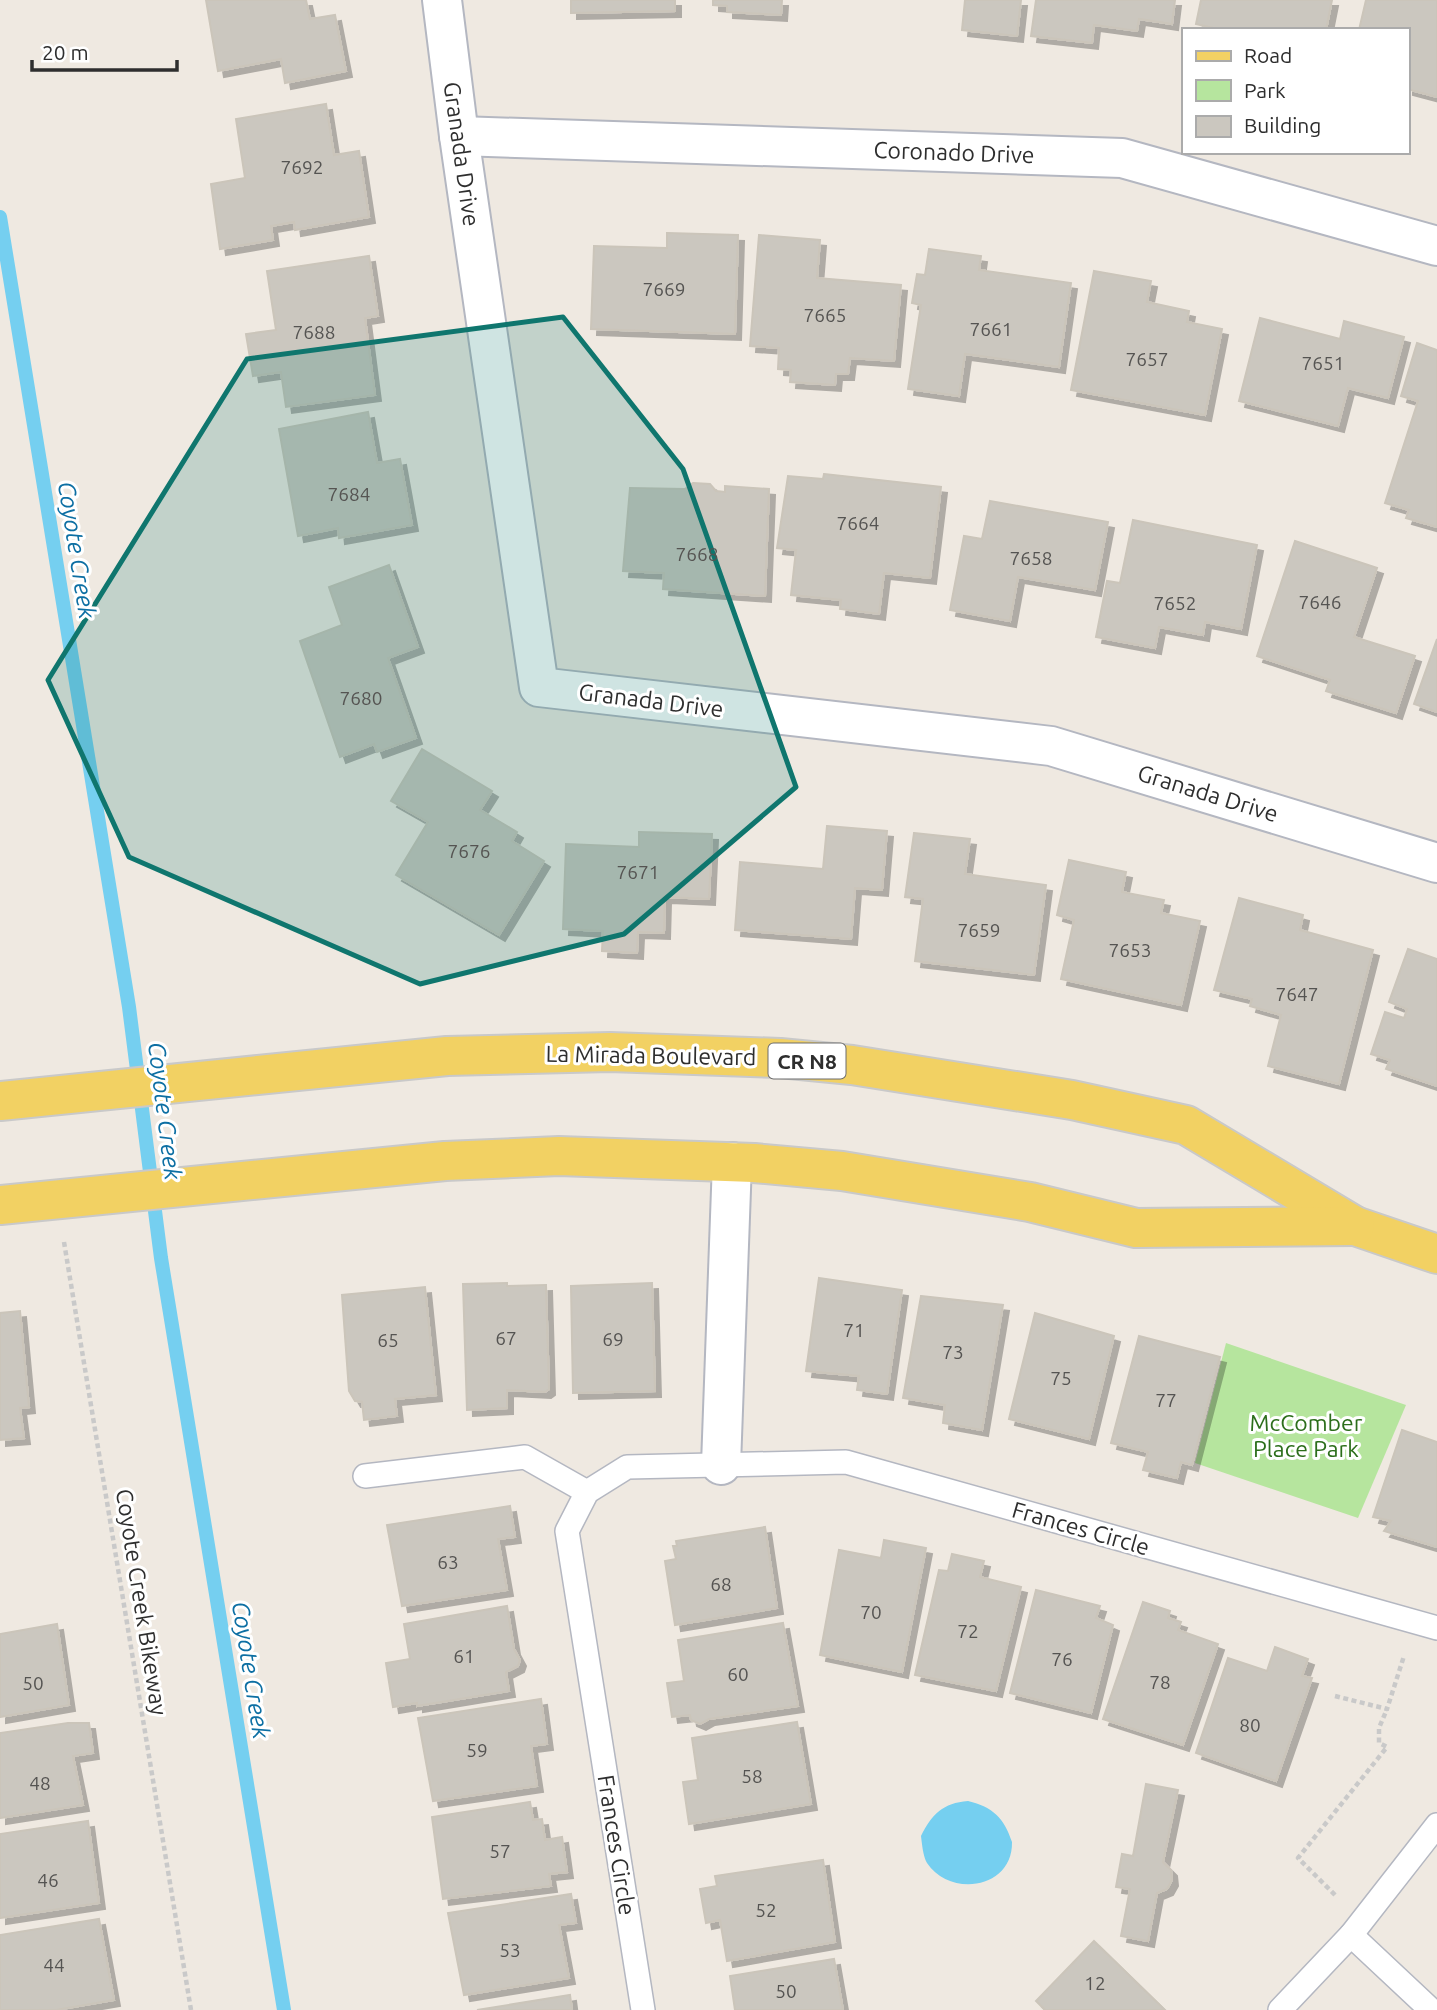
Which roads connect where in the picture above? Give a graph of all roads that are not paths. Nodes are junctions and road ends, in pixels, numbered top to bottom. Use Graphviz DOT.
graph roads {
  1 [pos="442,0"];
  2 [pos="459,136"];
  3 [pos="1437,246"];
  4 [pos="1437,863"];
  5 [pos="0,1101"];
  6 [pos="732,1162"];
  7 [pos="0,1205"];
  8 [pos="1355,1226"];
  9 [pos="1437,1254"];
  10 [pos="721,1465"];
  11 [pos="365,1476"];
  12 [pos="587,1492"];
  13 [pos="1427,1625"];
  14 [pos="1437,1825"];
  15 [pos="1351,1935"];
  16 [pos="1290,2007"];
  17 [pos="643,2010"];
  18 [pos="1431,2010"];
  1 -- 2 [label="street, Granada Drive"];
  2 -- 3 [label="street, Coronado Drive"];
  2 -- 4 [label="street, Granada Drive"];
  5 -- 8 [label="main road, La Mirada Boulevard / CR N8"];
  6 -- 7 [label="main road, La Mirada Boulevard / CR N8"];
  6 -- 8 [label="main road, La Mirada Boulevard / CR N8"];
  6 -- 10 [label="street"];
  8 -- 9 [label="main road, La Mirada Boulevard / CR N8"];
  10 -- 12 [label="lane, Frances Circle"];
  10 -- 13 [label="lane, Frances Circle"];
  11 -- 12 [label="lane"];
  12 -- 17 [label="lane, Frances Circle"];
  14 -- 15 [label="lane"];
  15 -- 16 [label="lane"];
  15 -- 18 [label="lane"];
}
